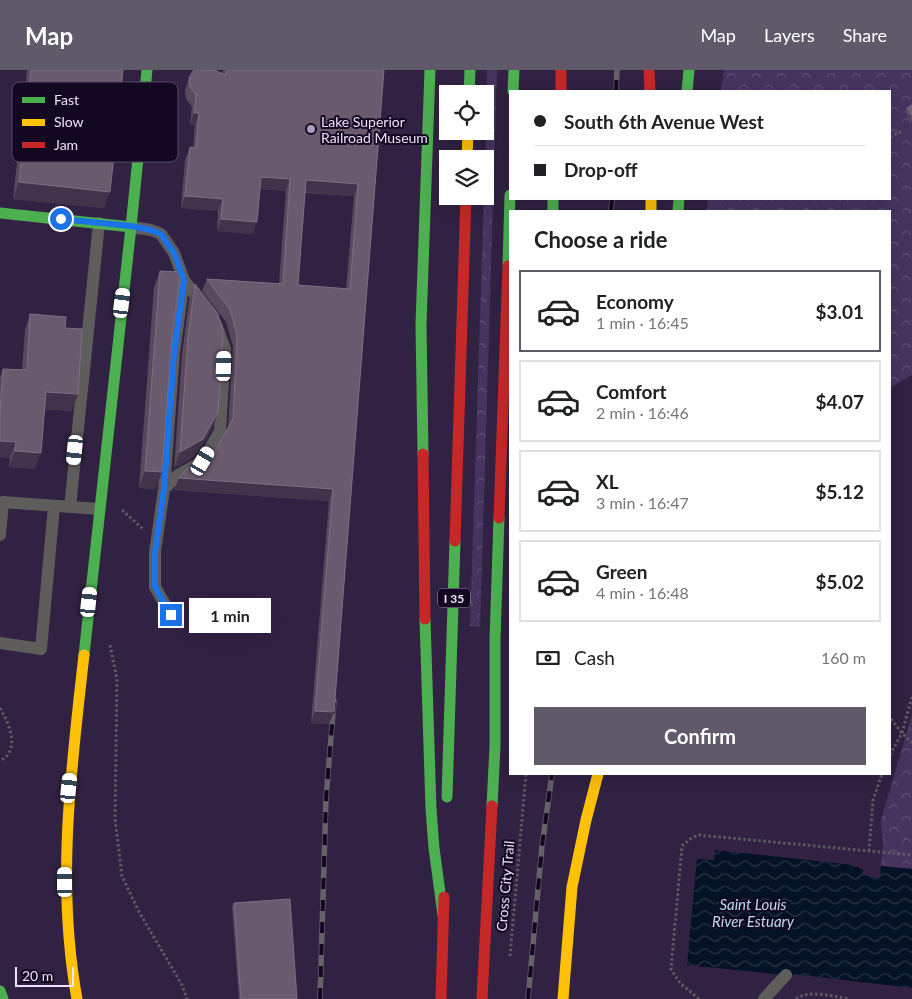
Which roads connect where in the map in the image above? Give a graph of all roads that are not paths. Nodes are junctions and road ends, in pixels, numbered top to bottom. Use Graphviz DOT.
graph roads {
  1 [pos="430,70"];
  2 [pos="470,70"];
  3 [pos="514,70"];
  4 [pos="561,70"];
  5 [pos="649,70"];
  6 [pos="688,70"];
  7 [pos="469,85"];
  8 [pos="514,90"];
  9 [pos="561,90"];
  10 [pos="650,90"];
  11 [pos="687,90"];
  12 [pos="138,162"];
  13 [pos="466,205"];
  14 [pos="0,213"];
  15 [pos="99,223"];
  16 [pos="509,225"];
  17 [pos="131,226"];
  18 [pos="184,280"];
  19 [pos="164,489"];
  20 [pos="54,506"];
  21 [pos="70,507"];
  22 [pos="99,509"];
  23 [pos="0,535"];
  24 [pos="171,615"];
  25 [pos="507,628"];
  26 [pos="0,643"];
  27 [pos="496,702"];
  28 [pos="598,775"];
  29 [pos="447,810"];
  30 [pos="445,848"];
  31 [pos="443,915"];
  32 [pos="786,975"];
  33 [pos="0,991"];
  34 [pos="4,999"];
  35 [pos="78,999"];
  36 [pos="441,999"];
  37 [pos="482,999"];
  38 [pos="563,999"];
  39 [pos="764,999"];
  1 -- 31 [label="main road"];
  2 -- 7 [label="main road"];
  3 -- 8 [label="main road"];
  4 -- 9 [label="main road"];
  5 -- 10 [label="main road"];
  6 -- 11 [label="main road"];
  12 -- 17 [label="main road"];
  13 -- 29 [label="main road, I 35"];
  14 -- 15 [label="main road"];
  15 -- 17 [label="main road"];
  15 -- 21 [label="lane"];
  16 -- 27 [label="main road"];
  17 -- 18 [label="lane"];
  17 -- 22 [label="main road"];
  18 -- 19 [label="lane"];
  18 -- 19 [label="lane"];
  19 -- 24 [label="lane"];
  20 -- 21 [label="lane"];
  20 -- 23 [label="lane"];
  20 -- 26 [label="lane"];
  21 -- 22 [label="lane"];
  22 -- 35 [label="main road"];
  25 -- 27 [label="main road"];
  27 -- 37 [label="main road"];
  28 -- 38 [label="main road"];
  30 -- 31 [label="main road"];
  31 -- 36 [label="main road"];
  32 -- 39 [label="lane"];
  33 -- 34 [label="main road"];
}
